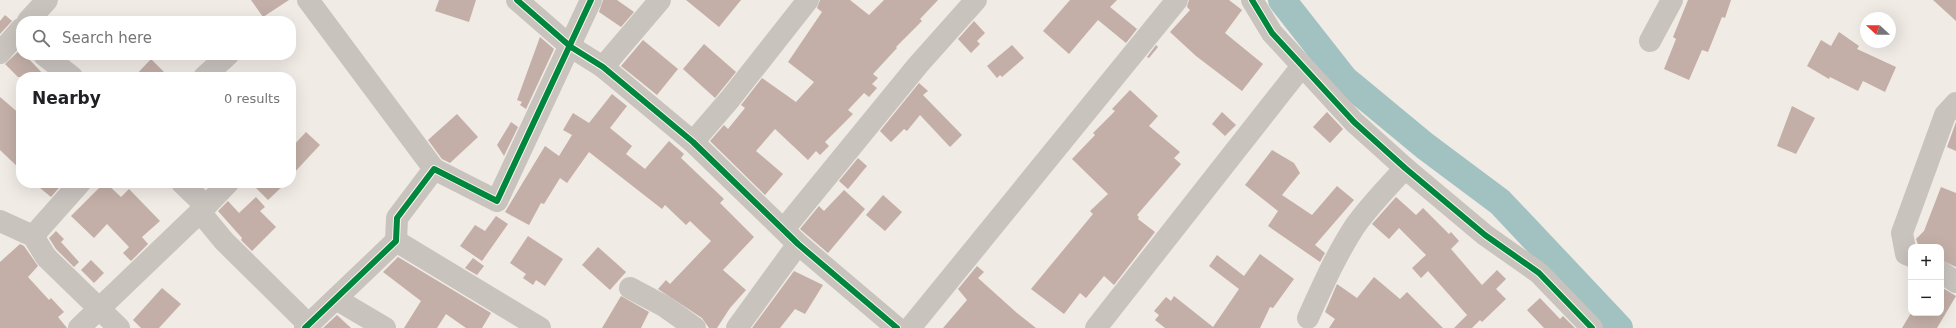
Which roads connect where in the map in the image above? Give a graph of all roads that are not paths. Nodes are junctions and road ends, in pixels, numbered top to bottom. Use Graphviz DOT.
graph roads {
  1 [pos="47,0"];
  2 [pos="308,0"];
  3 [pos="517,0"];
  4 [pos="592,0"];
  5 [pos="660,0"];
  6 [pos="808,0"];
  7 [pos="976,0"];
  8 [pos="1178,0"];
  9 [pos="1252,0"];
  10 [pos="1672,0"];
  11 [pos="34,16"];
  12 [pos="16,36"];
  13 [pos="1650,41"];
  14 [pos="571,47"];
  15 [pos="0,53"];
  16 [pos="50,60"];
  17 [pos="223,60"];
  18 [pos="1302,66"];
  19 [pos="603,67"];
  20 [pos="66,72"];
  21 [pos="209,72"];
  22 [pos="1956,103"];
  23 [pos="693,142"];
  24 [pos="1405,168"];
  25 [pos="434,169"];
  26 [pos="75,188"];
  27 [pos="186,188"];
  28 [pos="223,188"];
  29 [pos="203,209"];
  30 [pos="0,221"];
  31 [pos="32,236"];
  32 [pos="791,236"];
  33 [pos="396,241"];
  34 [pos="1908,255"];
  35 [pos="1944,274"];
  36 [pos="1956,282"];
  37 [pos="630,288"];
  38 [pos="336,299"];
  39 [pos="98,308"];
  40 [pos="1308,318"];
  41 [pos="307,326"];
  42 [pos="1591,327"];
  43 [pos="79,328"];
  44 [pos="119,328"];
  45 [pos="385,328"];
  46 [pos="540,328"];
  47 [pos="694,328"];
  48 [pos="737,328"];
  49 [pos="897,328"];
  50 [pos="910,328"];
  51 [pos="1096,328"];
  1 -- 11 [label="street"];
  2 -- 25 [label="street"];
  3 -- 14 [label="street"];
  4 -- 14 [label="street"];
  5 -- 19 [label="street"];
  6 -- 23 [label="street"];
  7 -- 32 [label="street"];
  8 -- 50 [label="street"];
  9 -- 18 [label="street"];
  10 -- 13 [label="street"];
  12 -- 15 [label="street"];
  14 -- 19 [label="street"];
  14 -- 25 [label="street"];
  16 -- 20 [label="street"];
  17 -- 21 [label="street"];
  18 -- 24 [label="street"];
  18 -- 51 [label="street"];
  19 -- 23 [label="street"];
  22 -- 34 [label="street"];
  23 -- 32 [label="street"];
  24 -- 40 [label="street"];
  24 -- 42 [label="street"];
  25 -- 33 [label="street"];
  26 -- 31 [label="street"];
  27 -- 29 [label="street"];
  28 -- 29 [label="street"];
  29 -- 39 [label="street"];
  29 -- 41 [label="street"];
  30 -- 31 [label="street"];
  31 -- 39 [label="street"];
  32 -- 48 [label="street"];
  32 -- 49 [label="street"];
  33 -- 38 [label="street"];
  33 -- 46 [label="street"];
  35 -- 36 [label="street"];
  37 -- 47 [label="street"];
  38 -- 41 [label="street"];
  38 -- 45 [label="street"];
  39 -- 43 [label="street"];
  39 -- 44 [label="street"];
}
